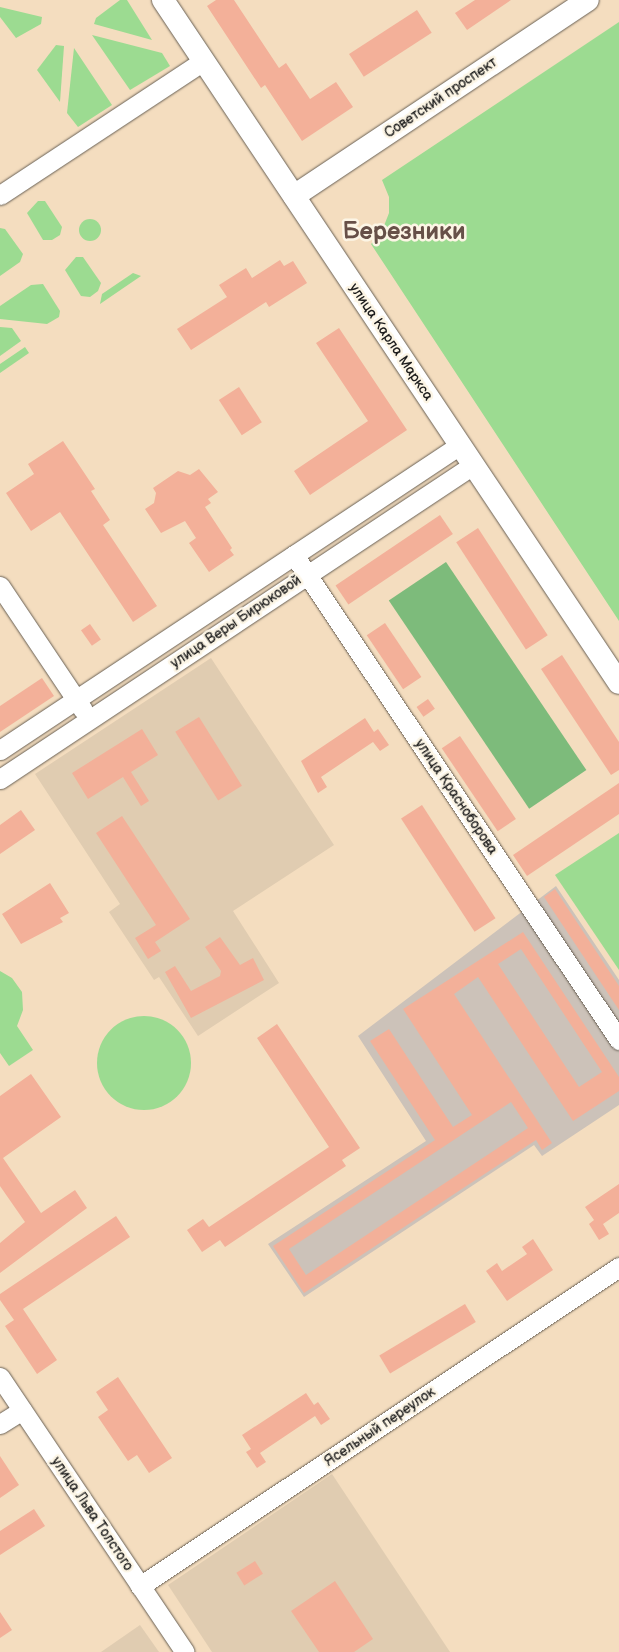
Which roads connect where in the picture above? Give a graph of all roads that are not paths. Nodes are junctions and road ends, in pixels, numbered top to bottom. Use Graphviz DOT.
graph roads {
  1 [pos="163,0"];
  2 [pos="588,0"];
  3 [pos="203,61"];
  4 [pos="0,195"];
  5 [pos="294,196"];
  6 [pos="460,445"];
  7 [pos="473,465"];
  8 [pos="294,555"];
  9 [pos="307,575"];
  10 [pos="0,586"];
  11 [pos="619,683"];
  12 [pos="76,700"];
  13 [pos="89,720"];
  14 [pos="0,750"];
  15 [pos="0,779"];
  16 [pos="619,1040"];
  17 [pos="619,1267"];
  18 [pos="0,1377"];
  19 [pos="22,1410"];
  20 [pos="0,1424"];
  21 [pos="140,1586"];
  22 [pos="185,1652"];
  1 -- 3 [label="main road, улица Карла Маркса"];
  2 -- 5 [label="main road, Советский проспект"];
  3 -- 4 [label="street"];
  3 -- 5 [label="main road, улица Карла Маркса"];
  5 -- 6 [label="main road, улица Карла Маркса"];
  6 -- 7 [label="main road, улица Карла Маркса"];
  6 -- 8 [label="street, улица Веры Бирюковой"];
  7 -- 9 [label="street, улица Веры Бирюковой"];
  7 -- 11 [label="main road, улица Карла Маркса"];
  8 -- 9 [label="street, улица Красноборова"];
  8 -- 12 [label="street, улица Веры Бирюковой"];
  9 -- 13 [label="street, улица Веры Бирюковой"];
  9 -- 16 [label="street, улица Красноборова"];
  10 -- 12 [label="street"];
  12 -- 13 [label="street"];
  12 -- 14 [label="street, улица Веры Бирюковой"];
  13 -- 15 [label="street, улица Веры Бирюковой"];
  17 -- 21 [label="street, Ясельный переулок"];
  18 -- 19 [label="street, улица Льва Толстого"];
  19 -- 20 [label="street"];
  19 -- 21 [label="street, улица Льва Толстого"];
  21 -- 22 [label="street, улица Льва Толстого"];
}
